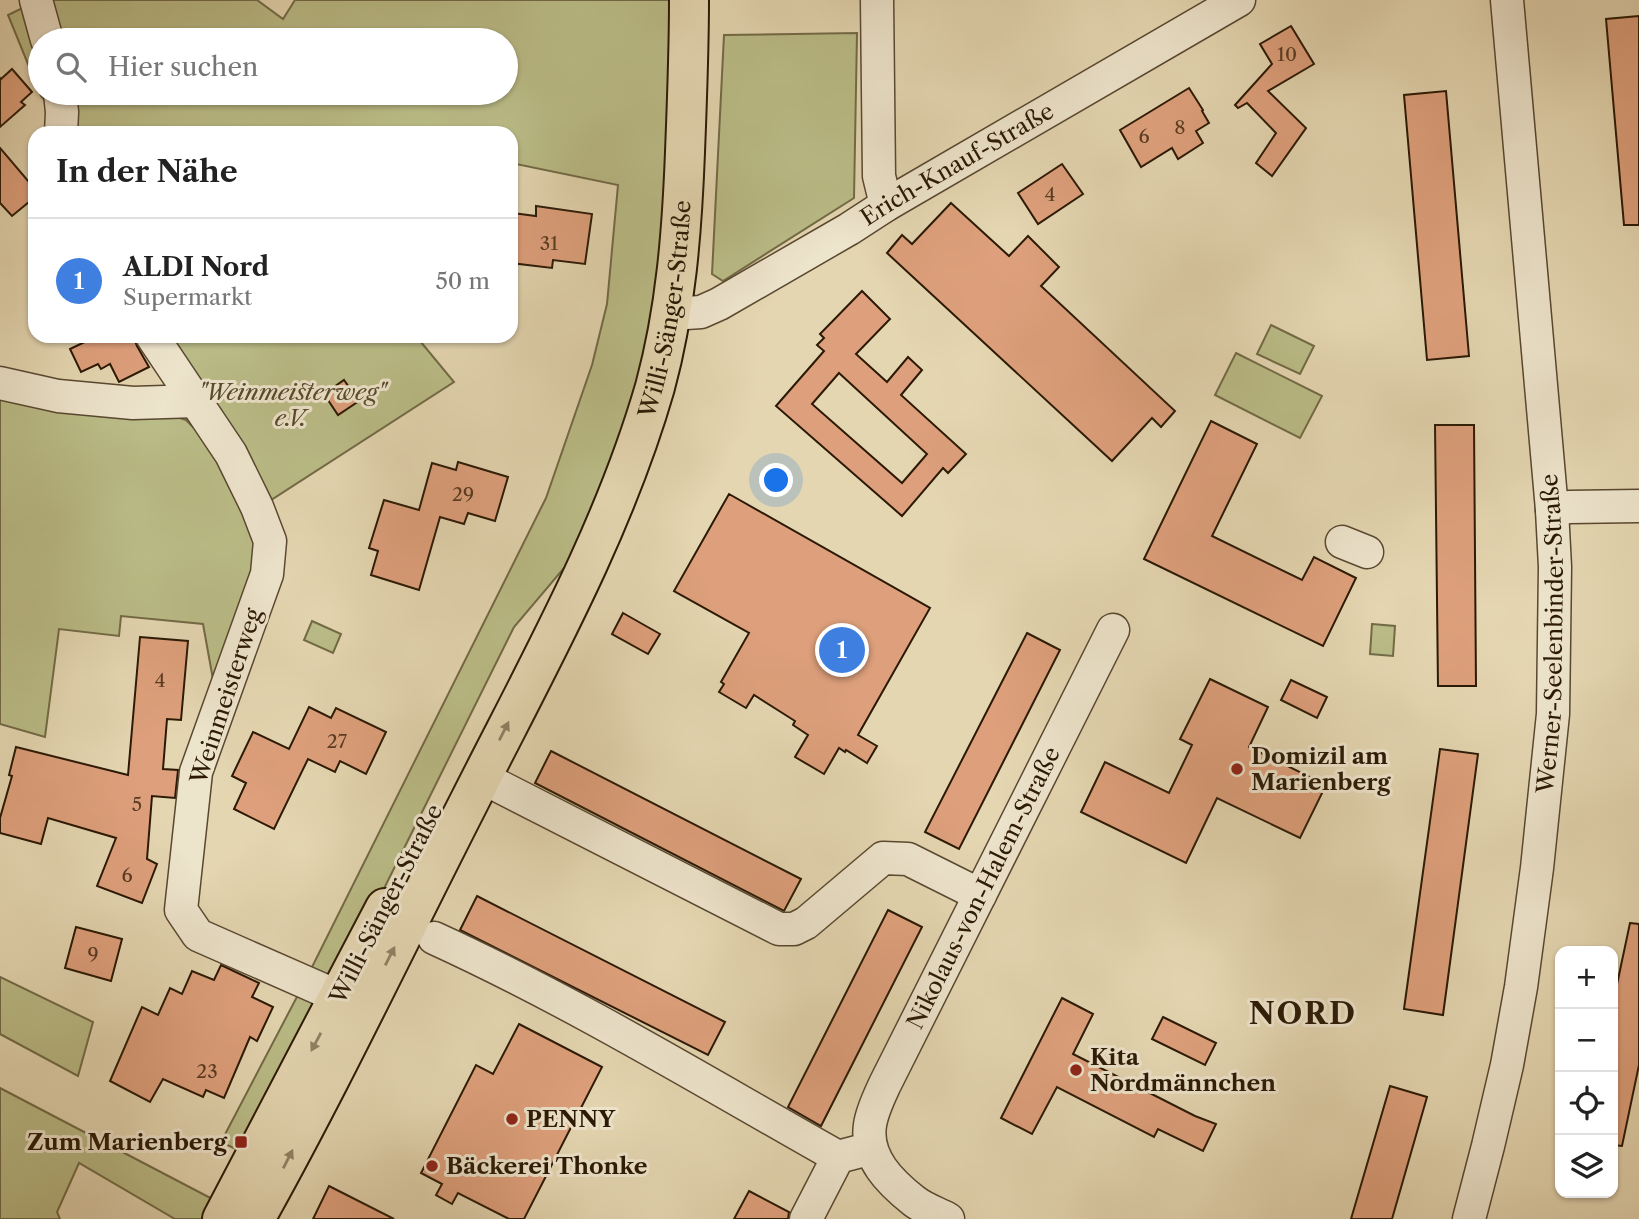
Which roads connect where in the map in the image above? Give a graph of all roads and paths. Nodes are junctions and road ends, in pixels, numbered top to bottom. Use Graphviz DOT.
graph roads {
  1 [pos="36,0"];
  2 [pos="688,0"];
  3 [pos="877,0"];
  4 [pos="1239,0"];
  5 [pos="1507,0"];
  6 [pos="44,28"];
  7 [pos="61,105"];
  8 [pos="61,126"];
  9 [pos="886,205"];
  10 [pos="671,314"];
  11 [pos="157,343"];
  12 [pos="0,383"];
  13 [pos="197,401"];
  14 [pos="1639,506"];
  15 [pos="1552,510"];
  16 [pos="569,603"];
  17 [pos="1113,630"];
  18 [pos="481,777"];
  19 [pos="980,895"];
  20 [pos="434,938"];
  21 [pos="339,997"];
  22 [pos="871,1149"];
  23 [pos="838,1157"];
  24 [pos="249,1218"];
  25 [pos="806,1219"];
  26 [pos="948,1219"];
  27 [pos="1469,1219"];
  1 -- 6 [label="street"];
  2 -- 10 [label="main road, Willi-Sänger-Straße"];
  3 -- 9 [label="street"];
  4 -- 9 [label="street, Erich-Knauf-Straße"];
  5 -- 15 [label="street, Werner-Seelenbinder-Straße"];
  7 -- 8 [label="street"];
  9 -- 10 [label="street, Erich-Knauf-Straße"];
  10 -- 16 [label="main road, Willi-Sänger-Straße"];
  11 -- 13 [label="street, Weinmeisterweg"];
  12 -- 13 [label="street"];
  13 -- 21 [label="street, Weinmeisterweg"];
  14 -- 15 [label="street"];
  15 -- 27 [label="street, Werner-Seelenbinder-Straße"];
  18 -- 16 [label="main road, Willi-Sänger-Straße, one-way"];
  16 -- 21 [label="main road, Willi-Sänger-Straße"];
  17 -- 19 [label="street, Nikolaus-von-Halem-Straße"];
  18 -- 19 [label="street"];
  24 -- 18 [label="main road, Willi-Sänger-Straße, one-way"];
  19 -- 22 [label="street, Nikolaus-von-Halem-Straße"];
  20 -- 23 [label="street"];
  21 -- 24 [label="main road, Willi-Sänger-Straße, one-way"];
  22 -- 23 [label="street"];
  22 -- 26 [label="street"];
  23 -- 25 [label="street"];
}
